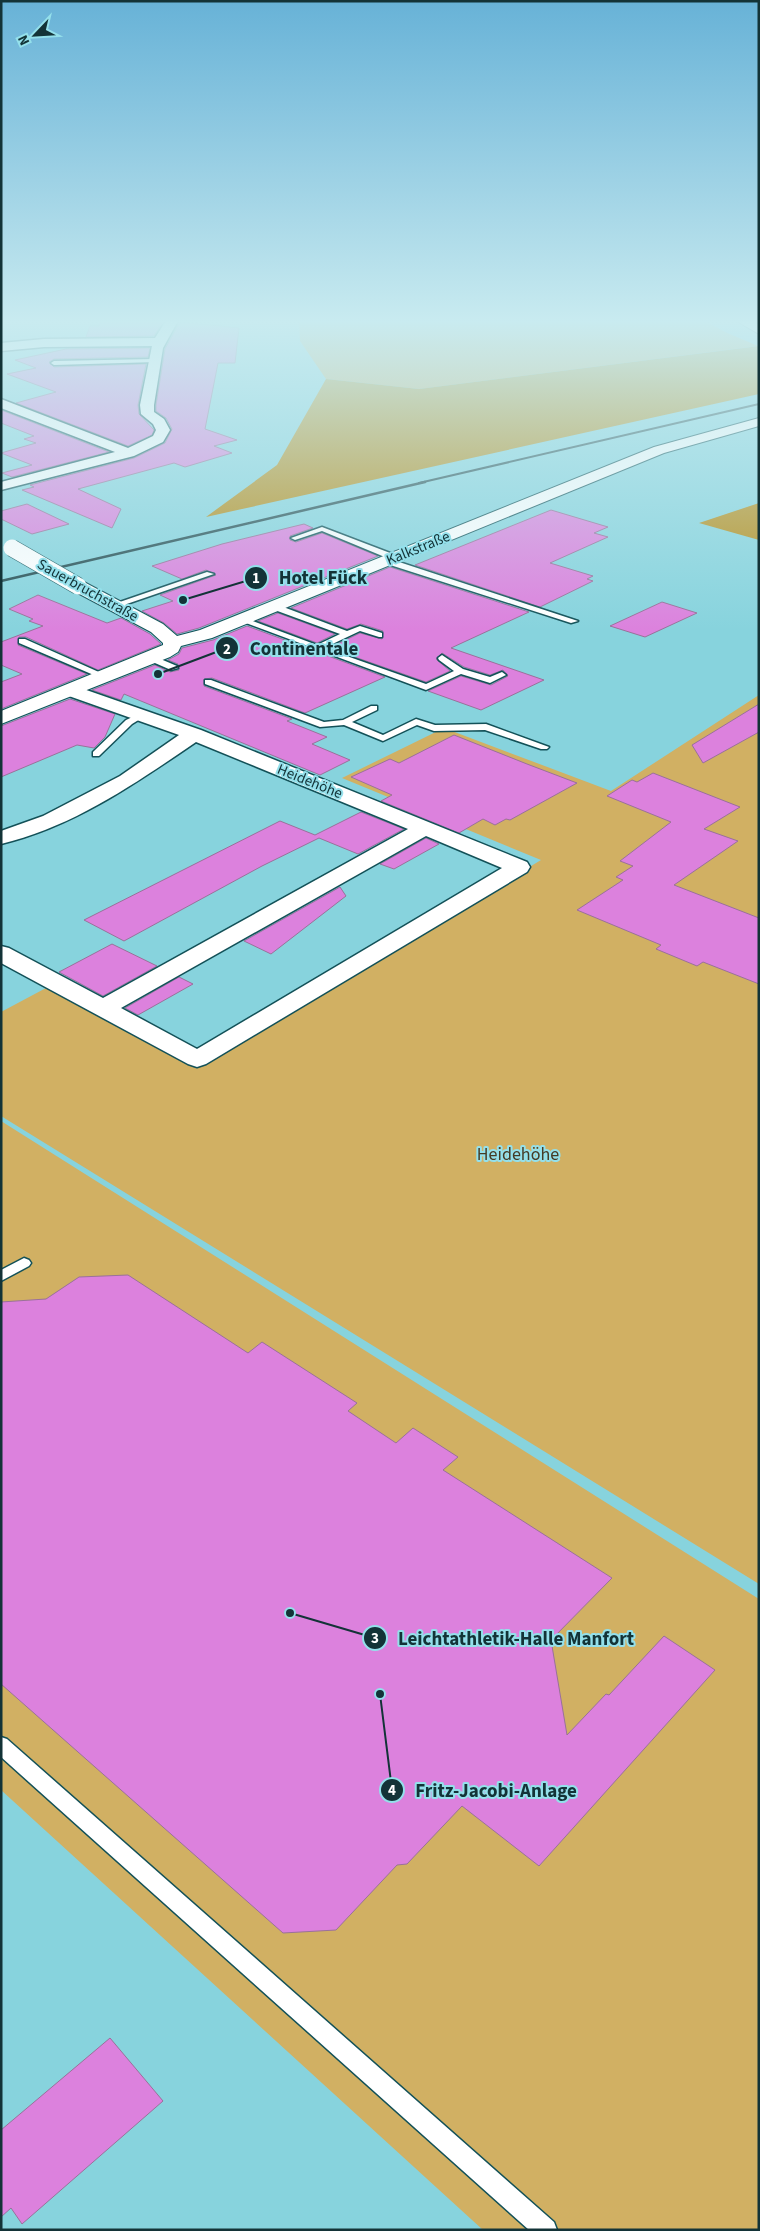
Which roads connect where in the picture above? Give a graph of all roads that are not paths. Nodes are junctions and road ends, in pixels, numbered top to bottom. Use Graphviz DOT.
graph roads {
  1 [pos="52,423"];
  2 [pos="160,423"];
  3 [pos="755,423"];
  4 [pos="129,453"];
  5 [pos="1,486"];
  6 [pos="295,538"];
  7 [pos="7,545"];
  8 [pos="391,560"];
  9 [pos="210,574"];
  10 [pos="115,605"];
  11 [pos="275,607"];
  12 [pos="242,620"];
  13 [pos="574,621"];
  14 [pos="347,634"];
  15 [pos="379,635"];
  16 [pos="22,641"];
  17 [pos="173,642"];
  18 [pos="317,648"];
  19 [pos="151,658"];
  20 [pos="442,658"];
  21 [pos="174,668"];
  22 [pos="460,671"];
  23 [pos="502,675"];
  24 [pos="106,677"];
  25 [pos="208,682"];
  26 [pos="72,691"];
  27 [pos="374,708"];
  28 [pos="141,716"];
  29 [pos="1,718"];
  30 [pos="344,722"];
  31 [pos="194,734"];
  32 [pos="544,747"];
  33 [pos="96,754"];
  34 [pos="425,828"];
  35 [pos="1,838"];
  36 [pos="1,953"];
  37 [pos="102,1009"];
  38 [pos="24,1263"];
  39 [pos="1,1276"];
  40 [pos="1,1745"];
  41 [pos="546,2230"];
  1 -- 4 [label="street"];
  2 -- 4 [label="street"];
  3 -- 8 [label="street, Kalkstraße"];
  4 -- 5 [label="street"];
  6 -- 8 [label="lane"];
  7 -- 10 [label="street, Sauerbruchstraße, bridge"];
  8 -- 11 [label="street, Kalkstraße"];
  8 -- 13 [label="lane"];
  9 -- 10 [label="lane"];
  10 -- 17 [label="street, Sauerbruchstraße"];
  11 -- 12 [label="street, Kalkstraße"];
  11 -- 14 [label="lane"];
  12 -- 17 [label="street, Kalkstraße"];
  12 -- 18 [label="lane"];
  14 -- 15 [label="lane"];
  14 -- 18 [label="lane"];
  16 -- 24 [label="lane"];
  17 -- 19 [label="street, Kalkstraße"];
  18 -- 22 [label="lane"];
  19 -- 21 [label="lane"];
  19 -- 24 [label="street, Kalkstraße"];
  20 -- 22 [label="lane"];
  22 -- 23 [label="lane"];
  24 -- 26 [label="street, Kalkstraße"];
  25 -- 30 [label="lane"];
  26 -- 28 [label="street, Heidehöhe"];
  26 -- 29 [label="street, Kalkstraße"];
  27 -- 30 [label="lane"];
  28 -- 31 [label="street, Heidehöhe"];
  28 -- 33 [label="lane"];
  30 -- 32 [label="lane"];
  31 -- 34 [label="street, Heidehöhe"];
  31 -- 35 [label="street"];
  34 -- 37 [label="street"];
  34 -- 37 [label="street, Heidehöhe"];
  36 -- 37 [label="street, Heidehöhe"];
  38 -- 39 [label="lane"];
  40 -- 41 [label="lane"];
}
